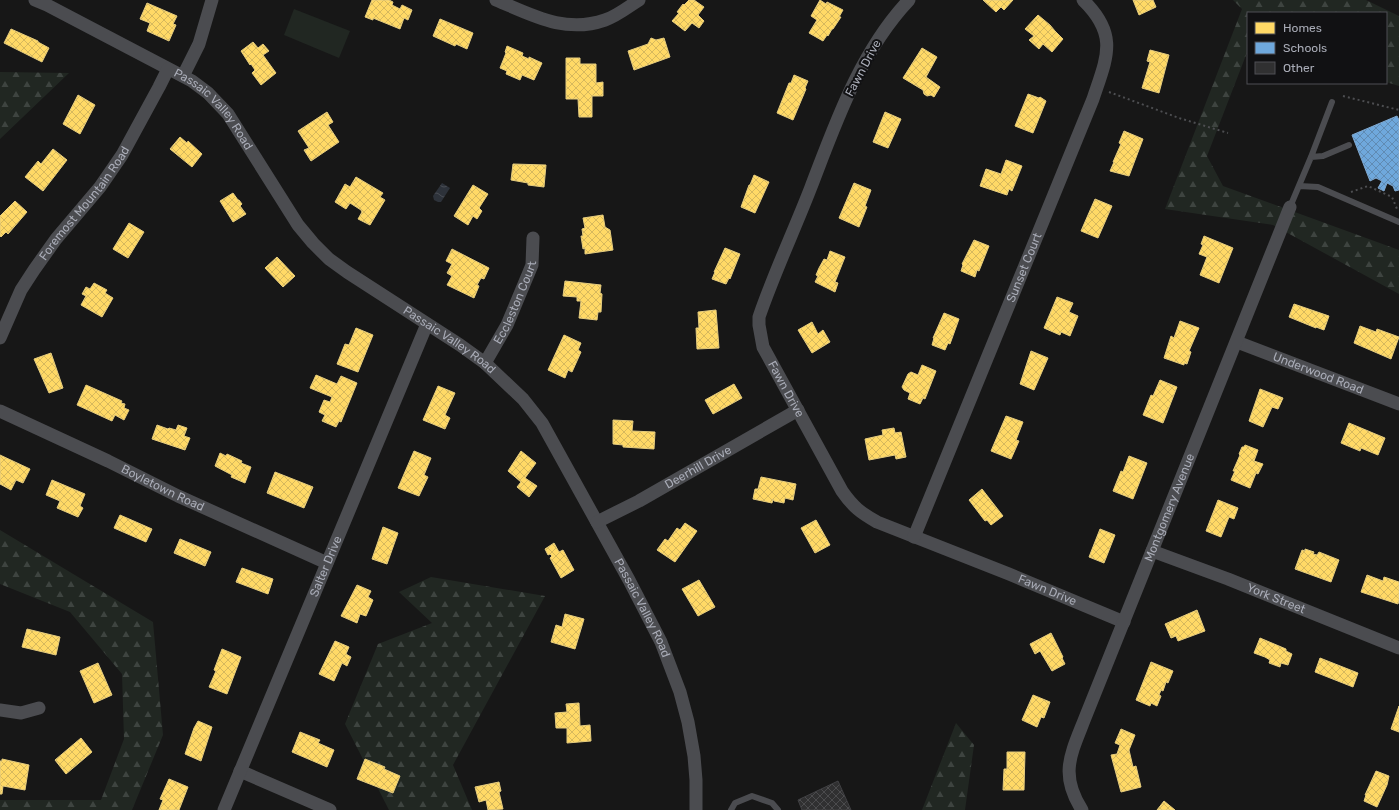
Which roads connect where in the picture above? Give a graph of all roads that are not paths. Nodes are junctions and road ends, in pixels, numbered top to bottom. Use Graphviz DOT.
graph roads {
  1 [pos="35,0"];
  2 [pos="212,0"];
  3 [pos="496,0"];
  4 [pos="639,0"];
  5 [pos="909,0"];
  6 [pos="1083,0"];
  7 [pos="168,69"];
  8 [pos="183,76"];
  9 [pos="1332,102"];
  10 [pos="1349,145"];
  11 [pos="1311,157"];
  12 [pos="1300,186"];
  13 [pos="1290,207"];
  14 [pos="1399,217"];
  15 [pos="1392,219"];
  16 [pos="1399,222"];
  17 [pos="533,238"];
  18 [pos="427,324"];
  19 [pos="0,338"];
  20 [pos="1237,342"];
  21 [pos="485,363"];
  22 [pos="1399,404"];
  23 [pos="798,410"];
  24 [pos="0,411"];
  25 [pos="597,522"];
  26 [pos="914,537"];
  27 [pos="1152,551"];
  28 [pos="327,563"];
  29 [pos="1124,622"];
  30 [pos="1399,648"];
  31 [pos="39,708"];
  32 [pos="0,710"];
  33 [pos="240,771"];
  34 [pos="224,810"];
  35 [pos="330,810"];
  36 [pos="696,810"];
  37 [pos="731,810"];
  38 [pos="778,810"];
  39 [pos="1082,810"];
  1 -- 7 [label="street, Passaic Valley Road"];
  2 -- 8 [label="street"];
  3 -- 4 [label="street"];
  5 -- 23 [label="street, Fawn Drive"];
  6 -- 26 [label="street, Sunset Court"];
  7 -- 8 [label="street, Passaic Valley Road"];
  7 -- 19 [label="street, Foremost Mountain Road"];
  8 -- 18 [label="street, Passaic Valley Road"];
  9 -- 11 [label="lane"];
  10 -- 11 [label="lane"];
  11 -- 12 [label="lane"];
  12 -- 13 [label="lane"];
  12 -- 15 [label="lane"];
  13 -- 20 [label="street, Montgomery Avenue"];
  14 -- 15 [label="lane"];
  15 -- 16 [label="lane"];
  17 -- 21 [label="street, Eccleston Court"];
  18 -- 21 [label="street, Passaic Valley Road"];
  18 -- 28 [label="street, Salter Drive"];
  20 -- 22 [label="street, Underwood Road"];
  20 -- 27 [label="street, Montgomery Avenue"];
  21 -- 25 [label="street, Passaic Valley Road"];
  23 -- 25 [label="street, Deerhill Drive"];
  23 -- 26 [label="street, Fawn Drive"];
  24 -- 28 [label="street, Boyletown Road"];
  25 -- 36 [label="street, Passaic Valley Road"];
  26 -- 29 [label="street, Fawn Drive"];
  27 -- 29 [label="street, Montgomery Avenue"];
  27 -- 30 [label="street, York Street"];
  28 -- 33 [label="street, Salter Drive"];
  29 -- 39 [label="street, Montgomery Avenue"];
  31 -- 32 [label="street"];
  33 -- 34 [label="street, Salter Drive"];
  33 -- 35 [label="street"];
  37 -- 38 [label="lane"];
}
